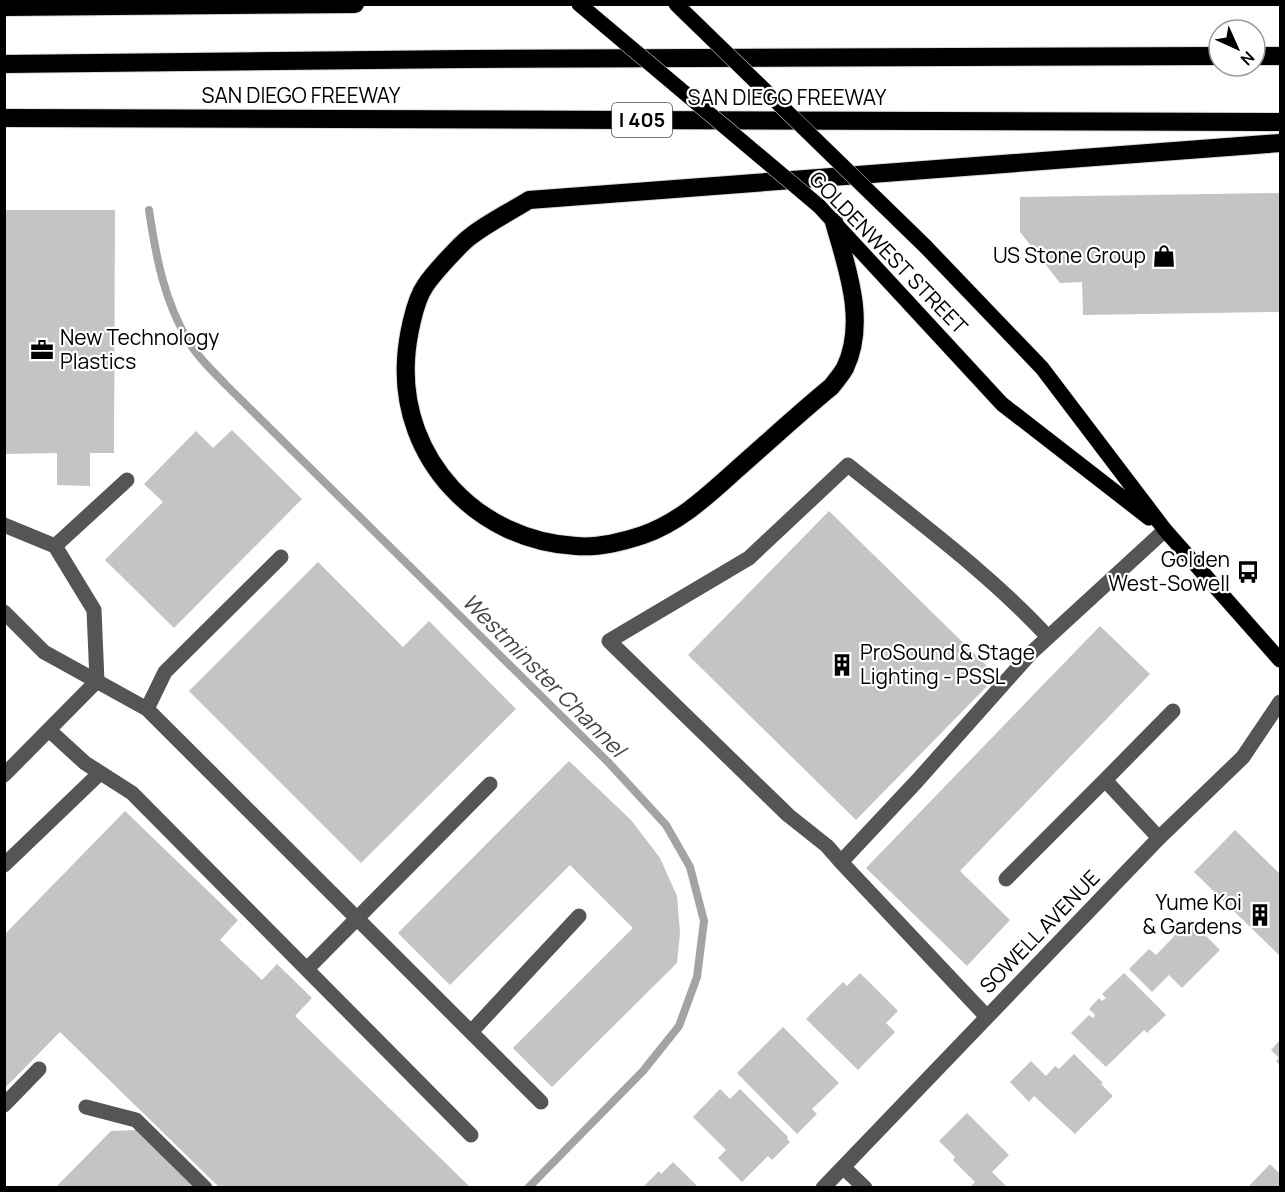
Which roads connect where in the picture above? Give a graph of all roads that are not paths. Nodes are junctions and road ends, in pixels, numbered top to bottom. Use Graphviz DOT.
graph roads {
  1 [pos="355,4"];
  2 [pos="579,4"];
  3 [pos="676,4"];
  4 [pos="21,6"];
  5 [pos="1207,56"];
  6 [pos="4,64"];
  7 [pos="4,118"];
  8 [pos="1281,122"];
  9 [pos="1281,143"];
  10 [pos="834,222"];
  11 [pos="127,480"];
  12 [pos="4,525"];
  13 [pos="1165,530"];
  14 [pos="55,546"];
  15 [pos="281,557"];
  16 [pos="4,612"];
  17 [pos="1048,637"];
  18 [pos="1281,660"];
  19 [pos="98,681"];
  20 [pos="1281,702"];
  21 [pos="147,709"];
  22 [pos="1173,711"];
  23 [pos="49,730"];
  24 [pos="100,772"];
  25 [pos="4,775"];
  26 [pos="1105,780"];
  27 [pos="490,784"];
  28 [pos="1159,838"];
  29 [pos="841,862"];
  30 [pos="4,865"];
  31 [pos="1006,879"];
  32 [pos="579,916"];
  33 [pos="356,917"];
  34 [pos="307,969"];
  35 [pos="987,1017"];
  36 [pos="471,1032"];
  37 [pos="39,1070"];
  38 [pos="541,1102"];
  39 [pos="4,1105"];
  40 [pos="86,1107"];
  41 [pos="471,1135"];
  42 [pos="843,1167"];
  43 [pos="205,1188"];
  44 [pos="823,1188"];
  45 [pos="865,1188"];
  1 -- 4 [label="highway"];
  2 -- 10 [label="main road, GOLDENWEST STREET, bridge"];
  3 -- 13 [label="main road, GOLDENWEST STREET, bridge"];
  5 -- 6 [label="highway"];
  7 -- 8 [label="highway, SAN DIEGO FREEWAY / I 405"];
  9 -- 10 [label="highway"];
  10 -- 13 [label="main road, GOLDENWEST STREET"];
  11 -- 14 [label="street"];
  12 -- 14 [label="street"];
  13 -- 17 [label="street"];
  13 -- 18 [label="main road, GOLDENWEST STREET"];
  14 -- 19 [label="street"];
  15 -- 21 [label="street"];
  16 -- 19 [label="street"];
  17 -- 29 [label="street"];
  17 -- 29 [label="street"];
  19 -- 21 [label="street"];
  19 -- 23 [label="street"];
  20 -- 28 [label="street, SOWELL AVENUE"];
  21 -- 33 [label="street"];
  22 -- 26 [label="street"];
  23 -- 24 [label="street"];
  23 -- 25 [label="street"];
  24 -- 30 [label="street"];
  24 -- 34 [label="street"];
  26 -- 28 [label="street"];
  26 -- 31 [label="street"];
  27 -- 33 [label="street"];
  28 -- 35 [label="street, SOWELL AVENUE"];
  29 -- 35 [label="street"];
  32 -- 36 [label="street"];
  33 -- 34 [label="street"];
  33 -- 36 [label="street"];
  34 -- 41 [label="street"];
  35 -- 42 [label="street, SOWELL AVENUE"];
  36 -- 38 [label="street"];
  37 -- 39 [label="street"];
  40 -- 43 [label="street"];
  42 -- 44 [label="street, SOWELL AVENUE"];
  42 -- 45 [label="street"];
}
